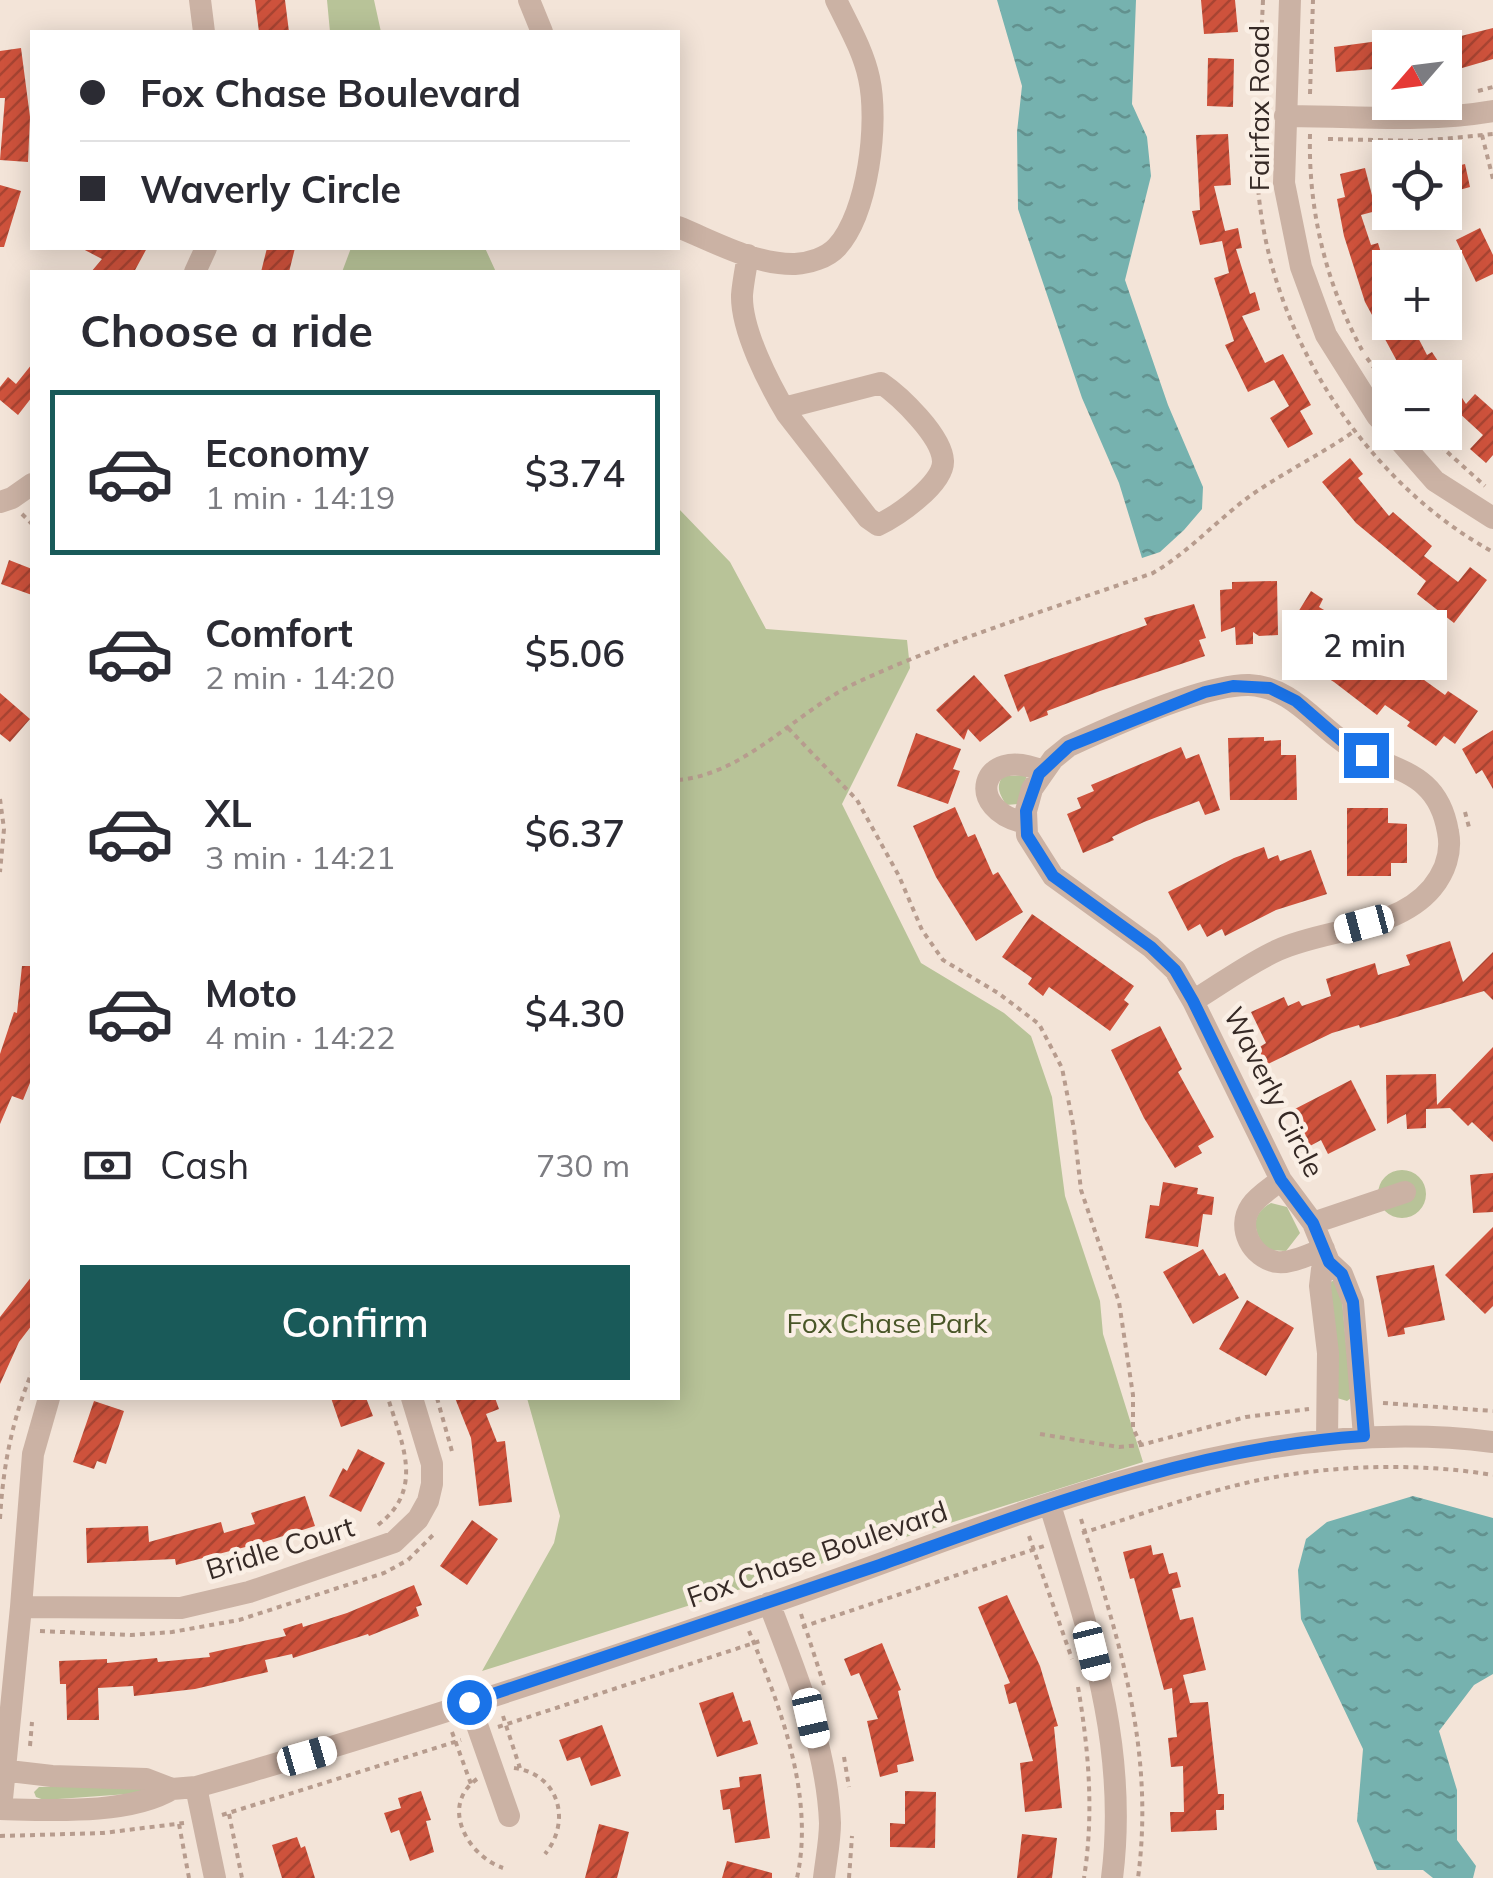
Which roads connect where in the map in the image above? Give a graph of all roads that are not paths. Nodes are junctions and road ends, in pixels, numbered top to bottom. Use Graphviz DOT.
graph roads {
  1 [pos="200,0"];
  2 [pos="528,0"];
  3 [pos="836,0"];
  4 [pos="1290,0"];
  5 [pos="204,30"];
  6 [pos="541,30"];
  7 [pos="1285,116"];
  8 [pos="1486,118"];
  9 [pos="680,228"];
  10 [pos="748,255"];
  11 [pos="784,408"];
  12 [pos="1372,408"];
  13 [pos="1408,450"];
  14 [pos="30,488"];
  15 [pos="0,502"];
  16 [pos="1493,518"];
  17 [pos="1042,771"];
  18 [pos="1026,823"];
  19 [pos="1193,1001"];
  20 [pos="1281,1180"];
  21 [pos="1405,1192"];
  22 [pos="1313,1223"];
  23 [pos="1326,1256"];
  24 [pos="49,1400"];
  25 [pos="413,1400"];
  26 [pos="1364,1436"];
  27 [pos="1327,1440"];
  28 [pos="1493,1442"];
  29 [pos="1050,1505"];
  30 [pos="769,1603"];
  31 [pos="20,1608"];
  32 [pos="469,1702"];
  33 [pos="2,1770"];
  34 [pos="196,1787"];
  35 [pos="172,1789"];
  36 [pos="1,1810"];
  37 [pos="509,1816"];
  38 [pos="214,1878"];
  39 [pos="824,1878"];
  40 [pos="1112,1878"];
  1 -- 5 [label="street"];
  2 -- 6 [label="street"];
  3 -- 10 [label="street"];
  4 -- 7 [label="street, Fairfax Road"];
  7 -- 8 [label="street"];
  7 -- 12 [label="street, Fairfax Road"];
  9 -- 10 [label="street"];
  10 -- 11 [label="street"];
  11 -- 11 [label="street"];
  13 -- 16 [label="street, Fairfax Road"];
  14 -- 15 [label="street"];
  17 -- 18 [label="street"];
  17 -- 18 [label="street"];
  17 -- 19 [label="street, Waverly Circle"];
  18 -- 19 [label="street, Waverly Circle"];
  19 -- 20 [label="street, Waverly Circle"];
  20 -- 22 [label="street, Waverly Circle"];
  20 -- 23 [label="street"];
  21 -- 22 [label="street"];
  22 -- 23 [label="street, Waverly Circle"];
  23 -- 26 [label="street, Waverly Circle"];
  23 -- 27 [label="street"];
  24 -- 31 [label="street"];
  25 -- 31 [label="street, Bridle Court"];
  26 -- 27 [label="street, Fox Chase Boulevard"];
  26 -- 28 [label="street, Fox Chase Boulevard"];
  27 -- 29 [label="street, Fox Chase Boulevard"];
  29 -- 30 [label="street, Fox Chase Boulevard"];
  29 -- 40 [label="street"];
  30 -- 32 [label="street, Fox Chase Boulevard"];
  30 -- 39 [label="street"];
  31 -- 33 [label="street"];
  32 -- 34 [label="street, Fox Chase Boulevard"];
  32 -- 37 [label="street"];
  33 -- 35 [label="street, Fox Chase Boulevard"];
  33 -- 36 [label="street"];
  34 -- 35 [label="street, Fox Chase Boulevard"];
  34 -- 38 [label="street"];
  35 -- 36 [label="street, Fox Chase Boulevard"];
}
